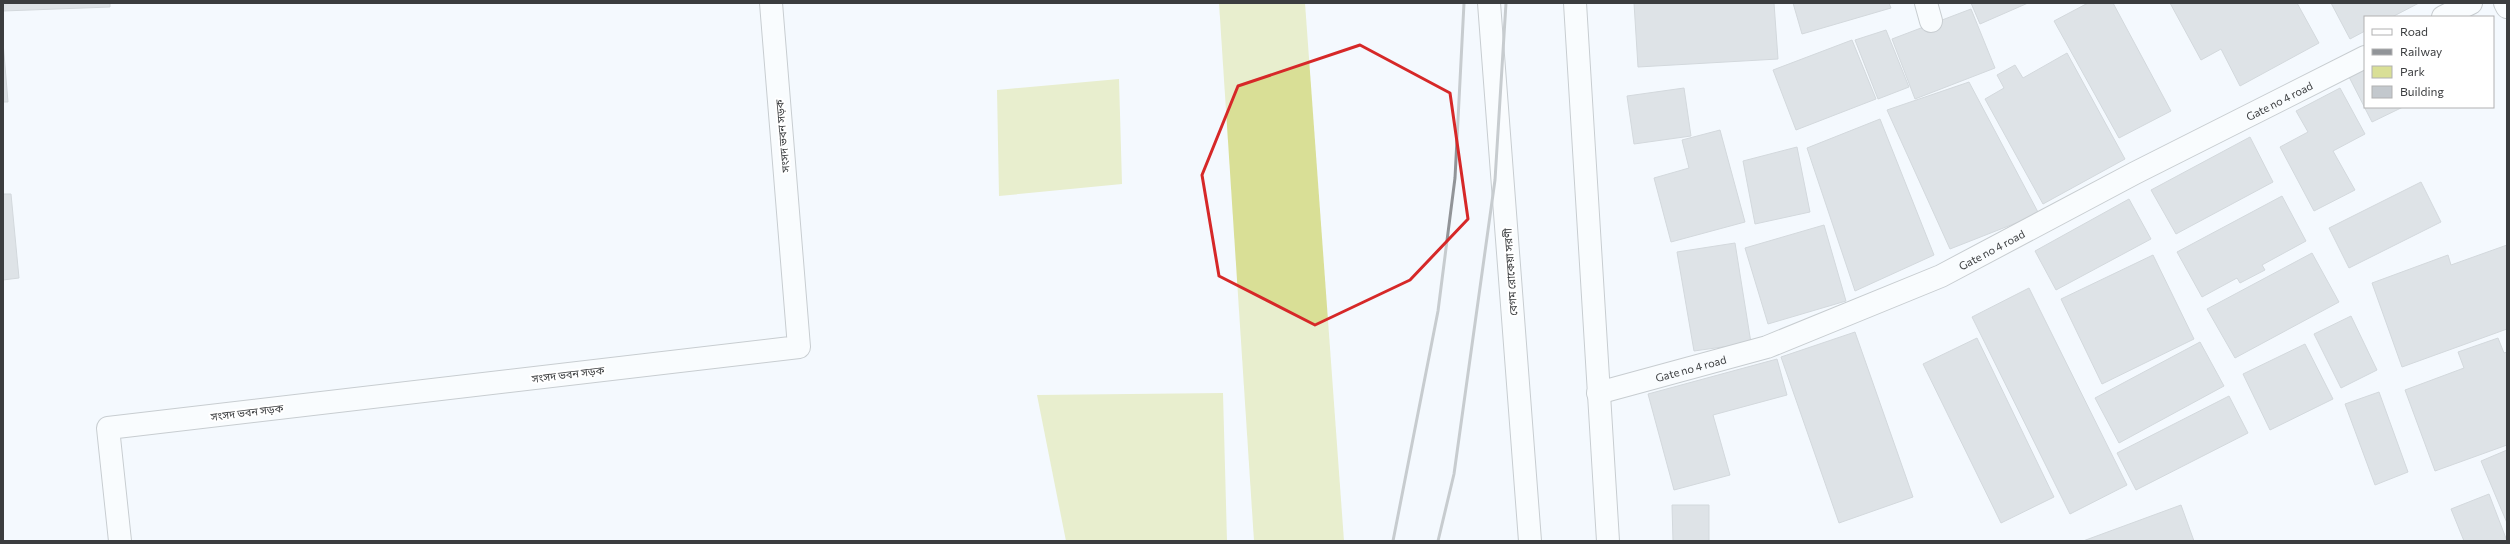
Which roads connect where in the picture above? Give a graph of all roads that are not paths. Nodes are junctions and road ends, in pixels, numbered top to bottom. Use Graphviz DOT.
graph roads {
  1 [pos="771,3"];
  2 [pos="1489,3"];
  3 [pos="1574,3"];
  4 [pos="2471,3"];
  5 [pos="2505,3"];
  6 [pos="2507,7"];
  7 [pos="2445,16"];
  8 [pos="2364,58"];
  9 [pos="1598,393"];
  10 [pos="120,541"];
  11 [pos="1530,541"];
  12 [pos="1608,541"];
  1 -- 10 [label="main road, সংসদ ভবন সড়ক"];
  2 -- 11 [label="main road, বেগম রোকেয়া সরণী"];
  3 -- 9 [label="main road"];
  4 -- 7 [label="main road"];
  5 -- 6 [label="main road"];
  8 -- 9 [label="main road, Gate no 4 road"];
  9 -- 12 [label="main road"];
}
